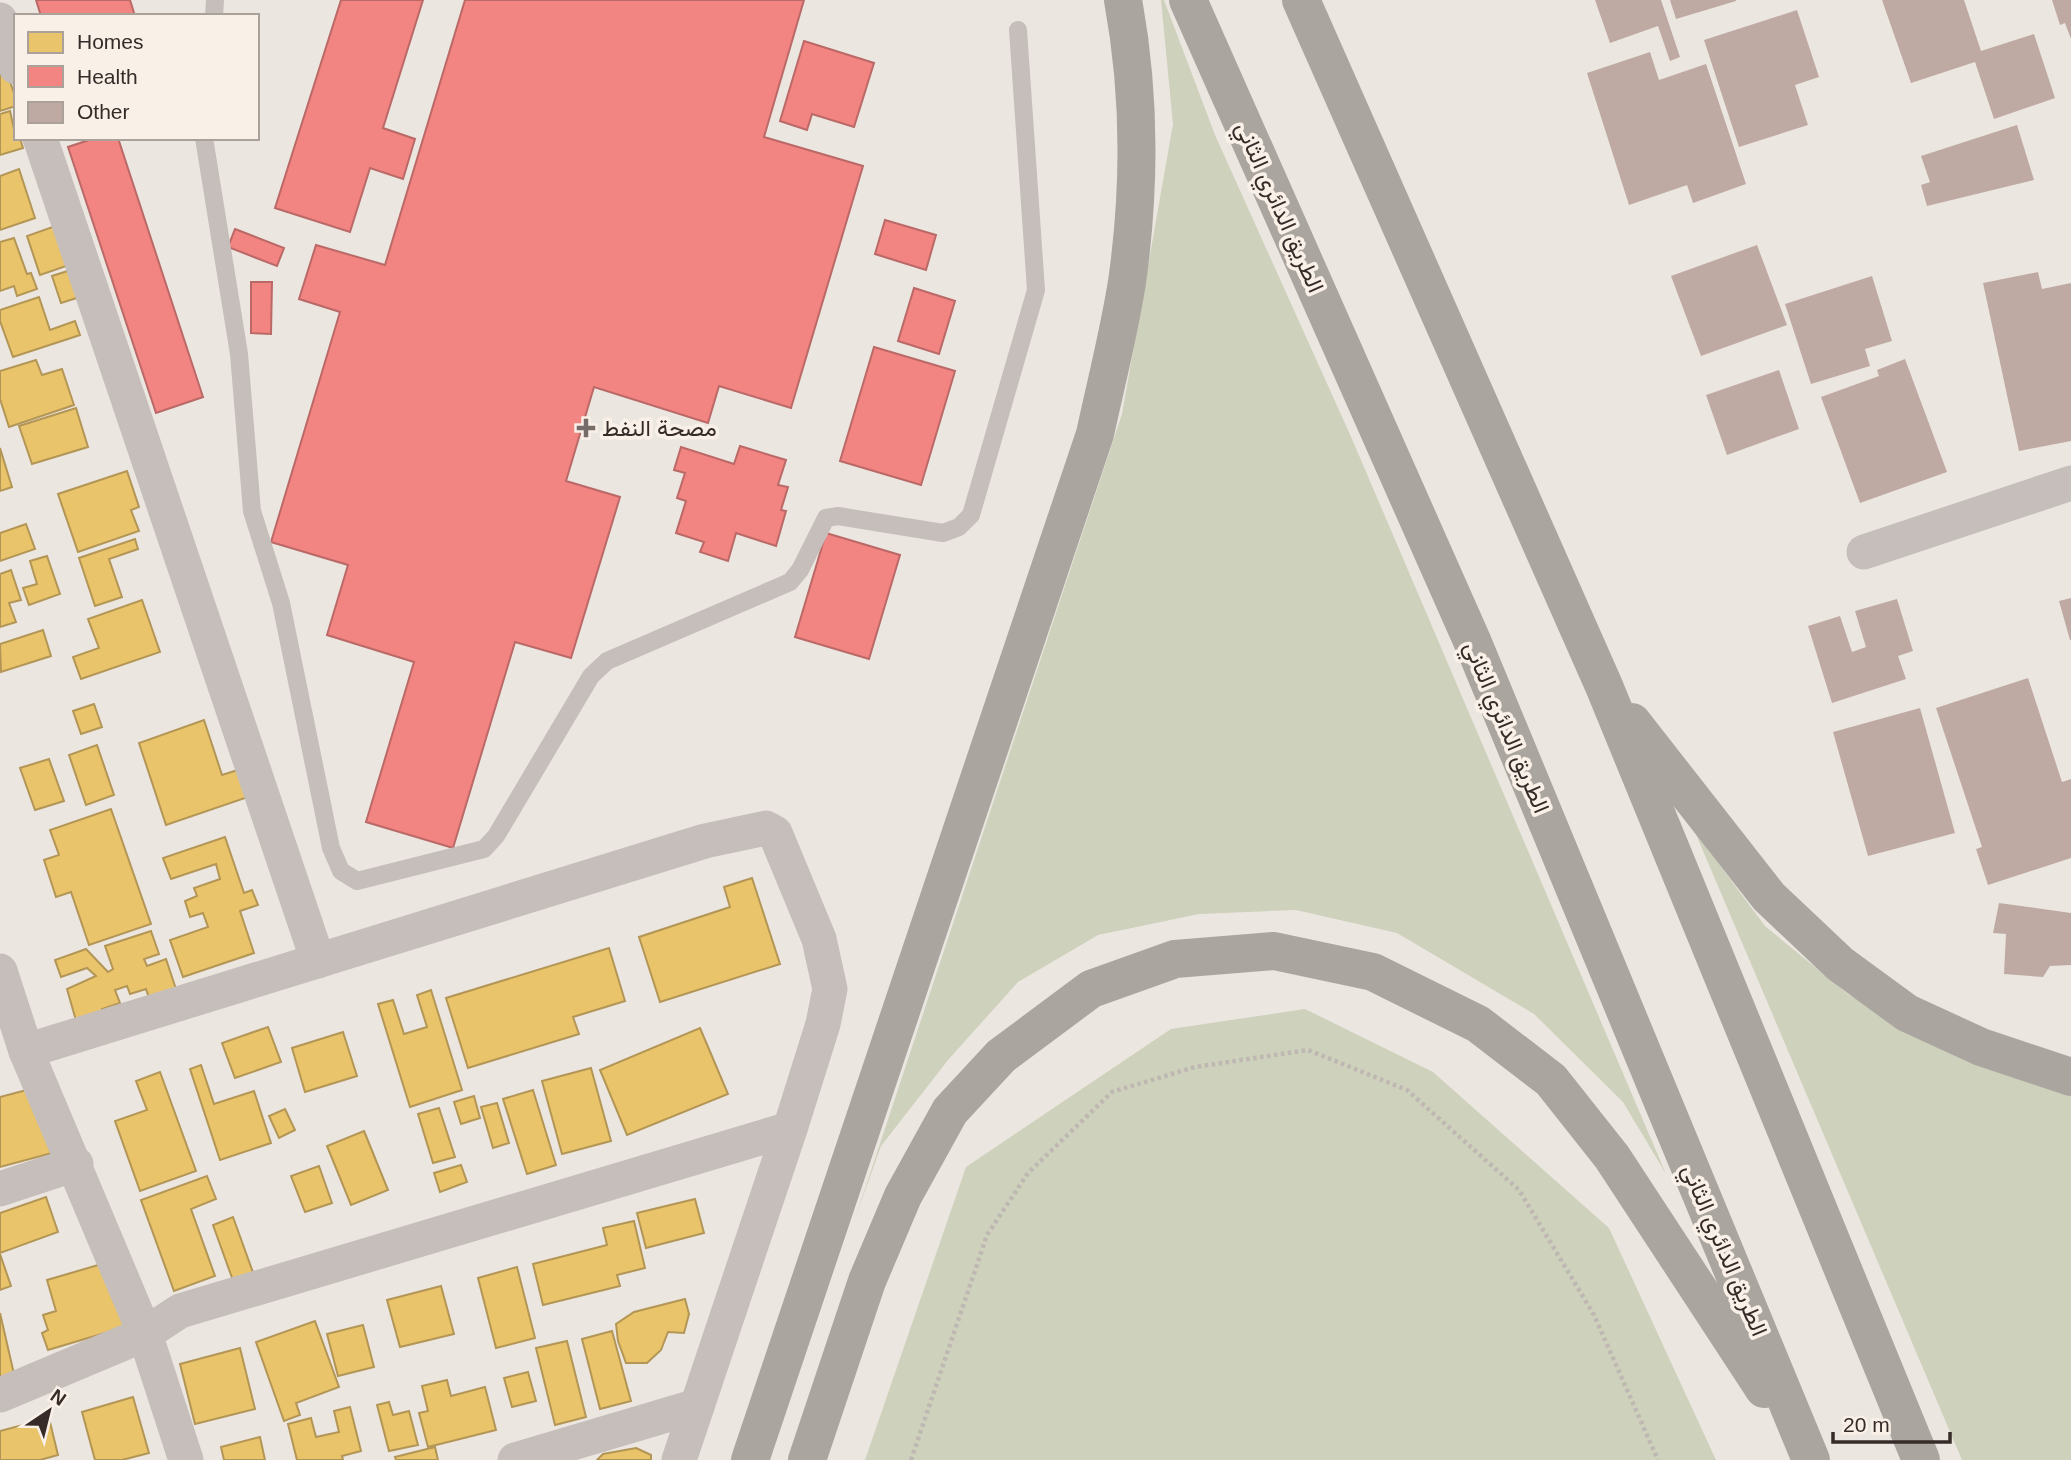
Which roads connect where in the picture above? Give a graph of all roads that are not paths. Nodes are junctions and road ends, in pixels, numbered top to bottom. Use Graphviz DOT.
graph roads {
  1 [pos="1123,0"];
  2 [pos="1188,0"];
  3 [pos="1301,0"];
  4 [pos="0,20"];
  5 [pos="1018,30"];
  6 [pos="14,61"];
  7 [pos="41,140"];
  8 [pos="204,140"];
  9 [pos="2071,483"];
  10 [pos="1864,552"];
  11 [pos="1604,686"];
  12 [pos="318,961"];
  13 [pos="1,979"];
  14 [pos="26,1051"];
  15 [pos="2071,1077"];
  16 [pos="790,1129"];
  17 [pos="76,1164"];
  18 [pos="0,1189"];
  19 [pos="145,1334"];
  20 [pos="0,1395"];
  21 [pos="697,1406"];
  22 [pos="186,1460"];
  23 [pos="515,1460"];
  24 [pos="679,1460"];
  25 [pos="750,1460"];
  26 [pos="807,1460"];
  27 [pos="1811,1460"];
  28 [pos="1921,1460"];
  1 -- 25 [label="highway"];
  2 -- 27 [label="highway, الطريق الدائري الثاني"];
  3 -- 11 [label="highway"];
  4 -- 6 [label="street"];
  5 -- 8 [label="lane"];
  7 -- 12 [label="street"];
  9 -- 10 [label="street"];
  11 -- 15 [label="highway"];
  11 -- 28 [label="highway"];
  12 -- 14 [label="street"];
  12 -- 16 [label="street"];
  13 -- 14 [label="street"];
  14 -- 17 [label="street"];
  16 -- 19 [label="street"];
  16 -- 21 [label="street"];
  17 -- 18 [label="street"];
  17 -- 19 [label="street"];
  19 -- 20 [label="street"];
  19 -- 22 [label="street"];
  21 -- 23 [label="street"];
  21 -- 24 [label="street"];
  26 -- 27 [label="highway"];
}
